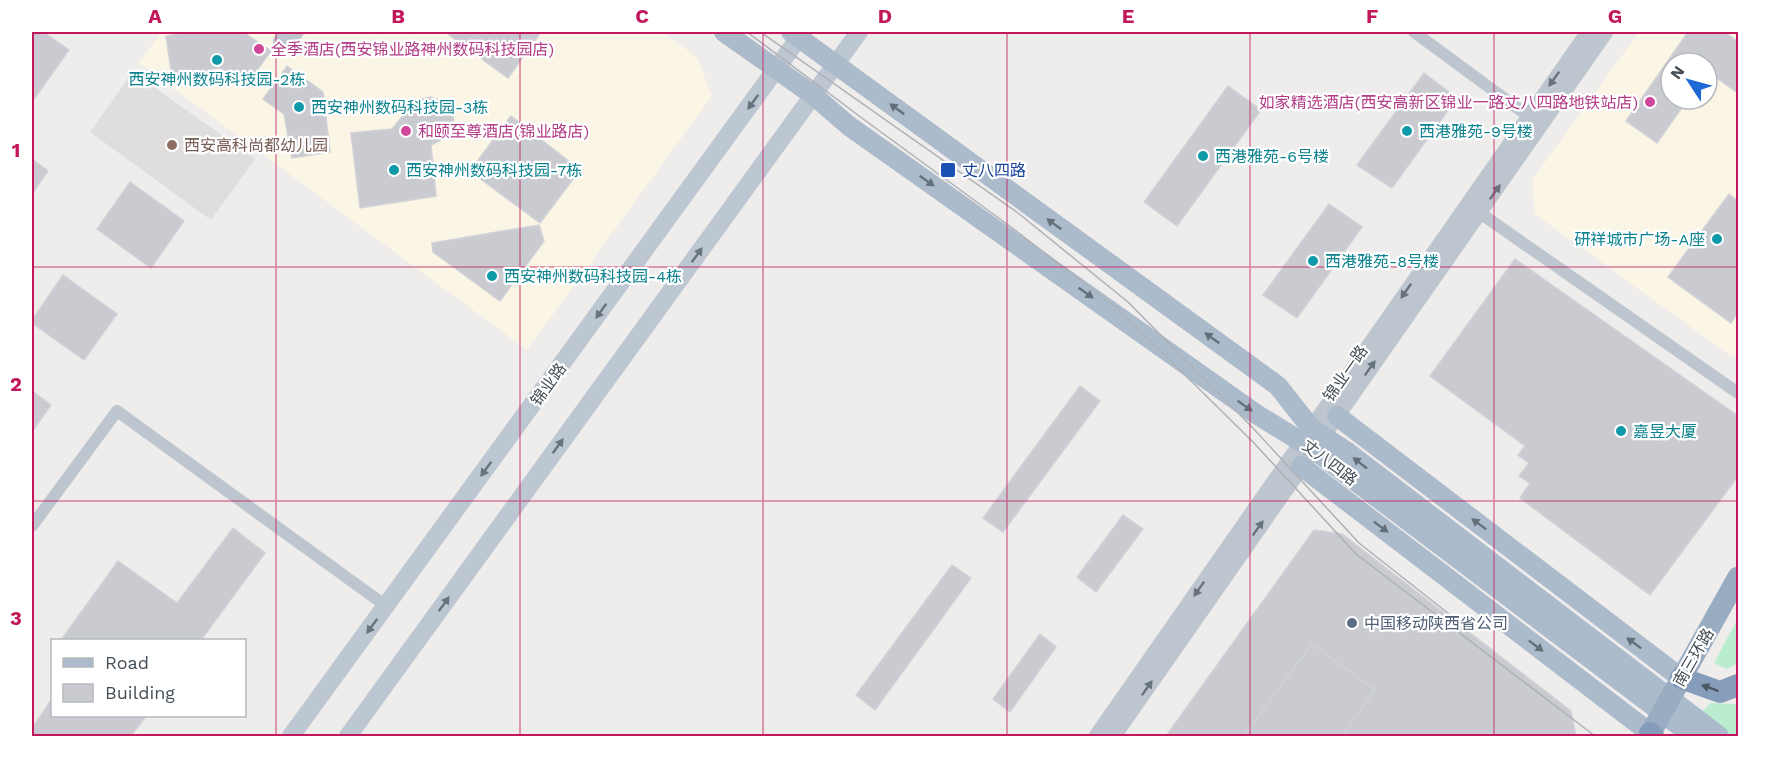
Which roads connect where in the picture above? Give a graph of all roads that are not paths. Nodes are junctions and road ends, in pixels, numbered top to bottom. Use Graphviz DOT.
graph roads {
  1 [pos="285,32"];
  2 [pos="298,32"];
  3 [pos="724,32"];
  4 [pos="860,32"];
  5 [pos="1414,32"];
  6 [pos="1588,32"];
  7 [pos="1606,32"];
  8 [pos="798,33"];
  9 [pos="836,64"];
  10 [pos="776,69"];
  11 [pos="813,95"];
  12 [pos="1535,120"];
  13 [pos="1480,213"];
  14 [pos="1738,393"];
  15 [pos="1337,416"];
  16 [pos="1312,438"];
  17 [pos="1301,466"];
  18 [pos="1401,506"];
  19 [pos="32,526"];
  20 [pos="1738,577"];
  21 [pos="386,606"];
  22 [pos="1681,678"];
  23 [pos="1738,685"];
  24 [pos="1651,735"];
  25 [pos="291,736"];
  26 [pos="348,736"];
  27 [pos="1096,736"];
  28 [pos="1114,736"];
  29 [pos="1693,736"];
  30 [pos="1719,736"];
  1 -- 2 [label="street"];
  3 -- 10 [label="main road, 丈八四路"];
  4 -- 9 [label="main road"];
  5 -- 12 [label="street"];
  6 -- 12 [label="street, 锦业一路, one-way"];
  7 -- 12 [label="street, 锦业一路"];
  8 -- 9 [label="main road, 丈八四路"];
  8 -- 10 [label="main road, 锦业路"];
  9 -- 11 [label="main road"];
  16 -- 9 [label="main road, 丈八四路, one-way"];
  10 -- 11 [label="main road, 丈八四路"];
  10 -- 21 [label="main road, 锦业路, one-way"];
  11 -- 16 [label="main road, 丈八四路, one-way"];
  26 -- 11 [label="main road, one-way"];
  13 -- 12 [label="street, 锦业一路, one-way"];
  12 -- 16 [label="street, 锦业一路, one-way"];
  13 -- 14 [label="street"];
  15 -- 13 [label="street, 锦业一路, one-way"];
  15 -- 16 [label="street, 锦业一路"];
  22 -- 15 [label="main road, one-way"];
  16 -- 17 [label="street, 锦业一路"];
  16 -- 18 [label="main road, 丈八四路"];
  16 -- 27 [label="street, 锦业一路, one-way"];
  17 -- 24 [label="main road, one-way"];
  28 -- 17 [label="street, 锦业一路, one-way"];
  18 -- 29 [label="main road, 丈八四路"];
  18 -- 30 [label="main road, 丈八四路"];
  19 -- 21 [label="street"];
  20 -- 22 [label="highway, 南三环路"];
  21 -- 25 [label="main road, 锦业路, one-way"];
  23 -- 22 [label="highway, one-way"];
  22 -- 24 [label="highway, 南三环路"];
}
